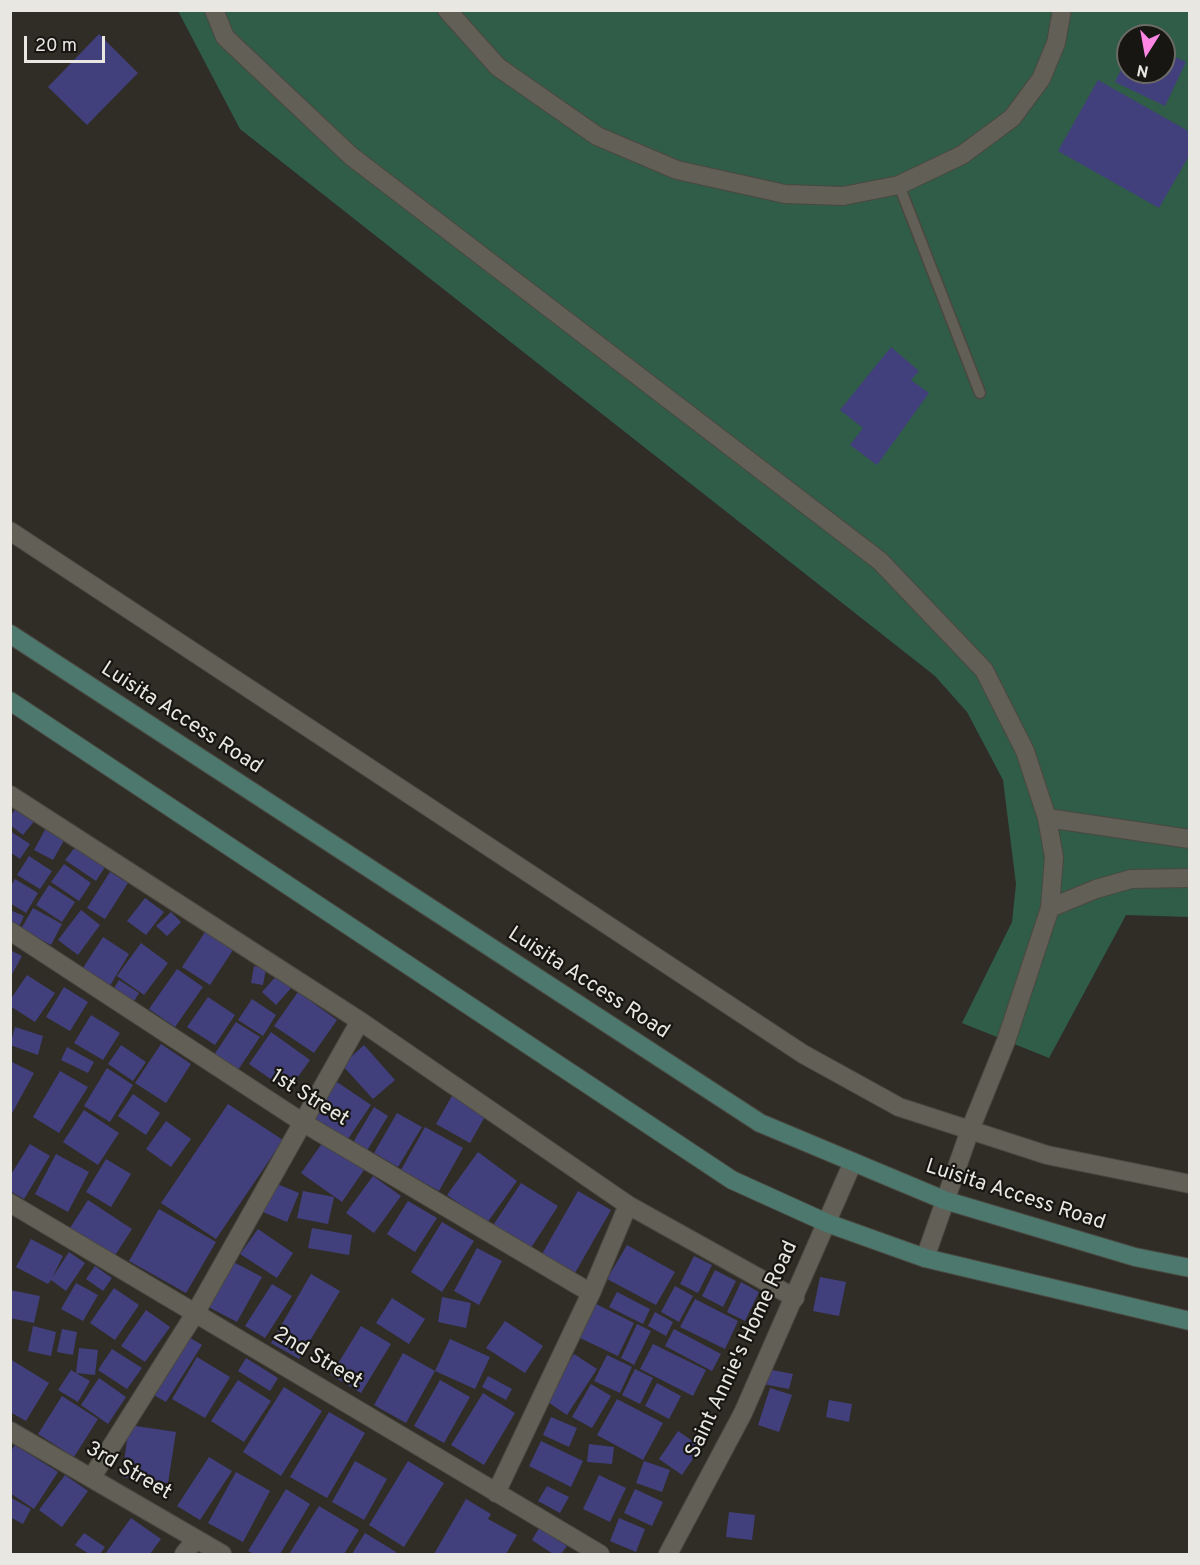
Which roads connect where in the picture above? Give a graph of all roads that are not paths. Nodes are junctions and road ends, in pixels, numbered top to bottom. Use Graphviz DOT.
graph roads {
  1 [pos="214,10"];
  2 [pos="447,10"];
  3 [pos="1062,10"];
  4 [pos="899,184"];
  5 [pos="980,393"];
  6 [pos="10,531"];
  7 [pos="10,634"];
  8 [pos="10,701"];
  9 [pos="10,795"];
  10 [pos="1047,818"];
  11 [pos="1190,839"];
  12 [pos="1190,878"];
  13 [pos="1050,908"];
  14 [pos="10,931"];
  15 [pos="360,1021"];
  16 [pos="302,1122"];
  17 [pos="970,1130"];
  18 [pos="853,1162"];
  19 [pos="1190,1184"];
  20 [pos="944,1200"];
  21 [pos="10,1203"];
  22 [pos="628,1205"];
  23 [pos="827,1223"];
  24 [pos="925,1258"];
  25 [pos="1190,1268"];
  26 [pos="591,1293"];
  27 [pos="795,1298"];
  28 [pos="196,1312"];
  29 [pos="1190,1320"];
  30 [pos="10,1431"];
  31 [pos="92,1477"];
  32 [pos="496,1492"];
  33 [pos="196,1539"];
  34 [pos="184,1554"];
  35 [pos="222,1554"];
  36 [pos="600,1554"];
  37 [pos="668,1554"];
  1 -- 10 [label="street"];
  2 -- 4 [label="street"];
  3 -- 4 [label="street"];
  4 -- 5 [label="lane"];
  6 -- 17 [label="street"];
  7 -- 18 [label="main road, Luisita Access Road"];
  8 -- 23 [label="main road"];
  9 -- 15 [label="street"];
  10 -- 11 [label="street"];
  10 -- 13 [label="street"];
  12 -- 13 [label="street"];
  13 -- 17 [label="street"];
  14 -- 16 [label="street, 1st Street"];
  15 -- 16 [label="street"];
  15 -- 22 [label="street"];
  16 -- 26 [label="street, 1st Street"];
  16 -- 28 [label="street"];
  17 -- 19 [label="street"];
  17 -- 20 [label="street"];
  18 -- 20 [label="main road, Luisita Access Road"];
  18 -- 23 [label="street, Saint Annie's Home Road"];
  20 -- 24 [label="street"];
  20 -- 25 [label="main road, Luisita Access Road"];
  21 -- 28 [label="street, 2nd Street"];
  22 -- 26 [label="street"];
  22 -- 27 [label="street"];
  23 -- 24 [label="main road"];
  23 -- 27 [label="street, Saint Annie's Home Road"];
  24 -- 29 [label="main road"];
  26 -- 32 [label="street"];
  27 -- 37 [label="street, Saint Annie's Home Road"];
  28 -- 31 [label="street"];
  28 -- 32 [label="street, 2nd Street"];
  30 -- 31 [label="street, 3rd Street"];
  31 -- 33 [label="street, 3rd Street"];
  32 -- 36 [label="street, 2nd Street"];
  33 -- 34 [label="street"];
  33 -- 35 [label="street, 3rd Street"];
}
